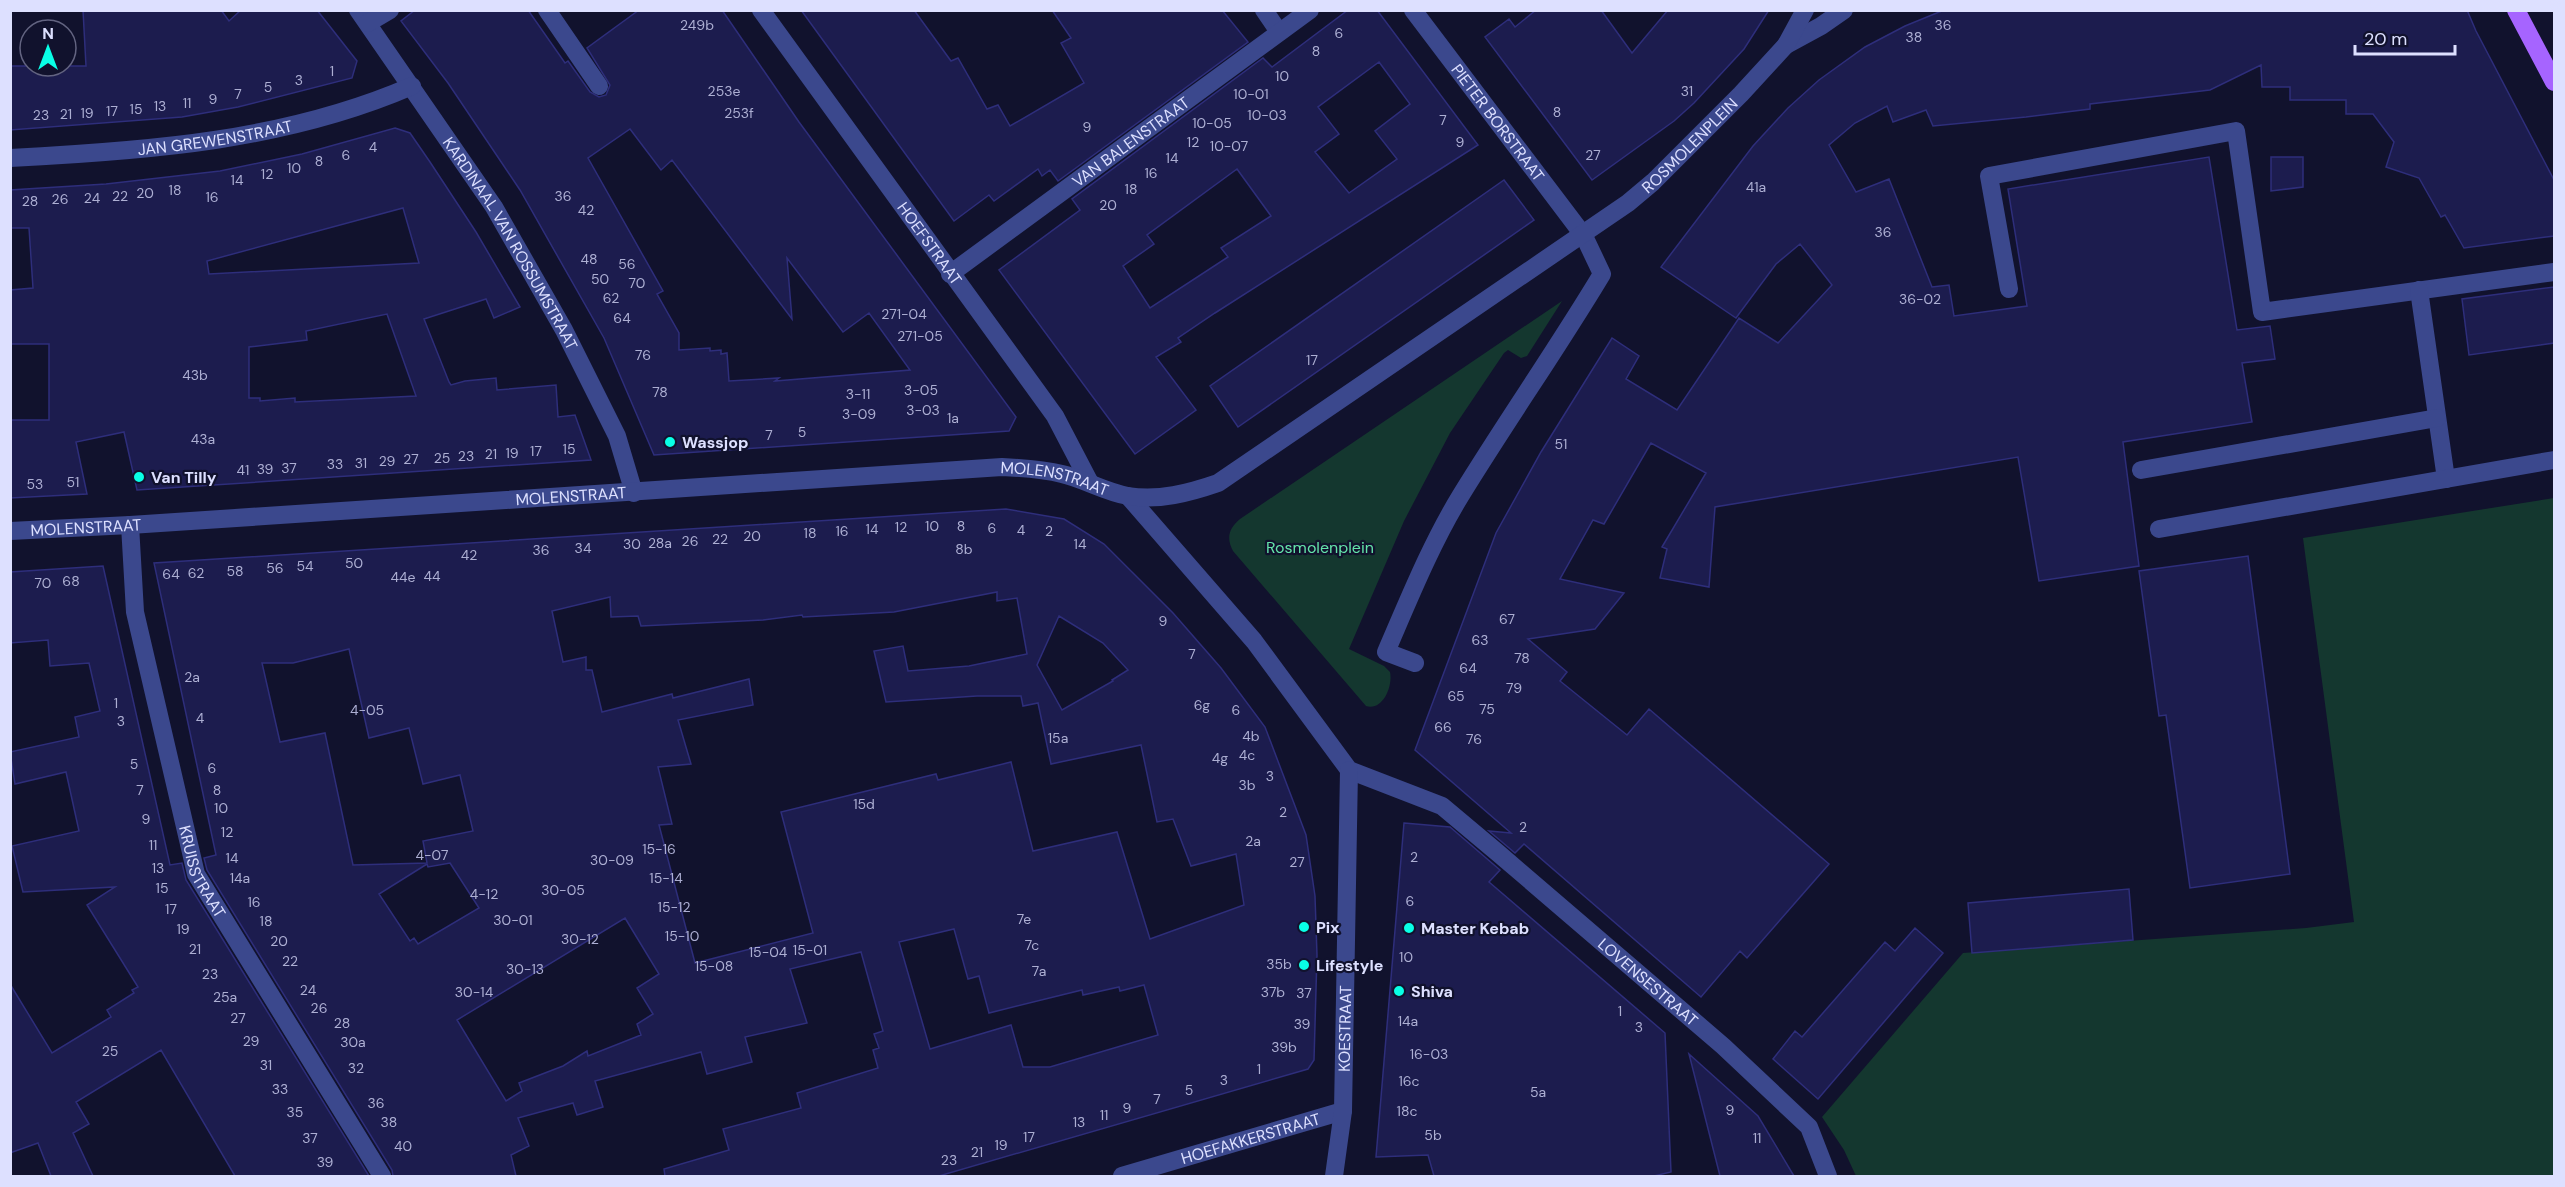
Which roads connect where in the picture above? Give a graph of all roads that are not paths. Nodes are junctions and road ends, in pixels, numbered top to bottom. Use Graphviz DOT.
graph roads {
  1 [pos="390,10"];
  2 [pos="547,10"];
  3 [pos="761,10"];
  4 [pos="1264,10"];
  5 [pos="1310,10"];
  6 [pos="1413,10"];
  7 [pos="1805,10"];
  8 [pos="1844,10"];
  9 [pos="2516,10"];
  10 [pos="363,17"];
  11 [pos="1279,32"];
  12 [pos="1786,45"];
  13 [pos="2554,82"];
  14 [pos="412,86"];
  15 [pos="599,86"];
  16 [pos="10,158"];
  17 [pos="1584,236"];
  18 [pos="2554,272"];
  19 [pos="950,274"];
  20 [pos="2009,289"];
  21 [pos="2419,290"];
  22 [pos="2437,418"];
  23 [pos="2554,460"];
  24 [pos="2141,470"];
  25 [pos="2446,479"];
  26 [pos="1090,483"];
  27 [pos="634,493"];
  28 [pos="1128,496"];
  29 [pos="130,525"];
  30 [pos="2159,529"];
  31 [pos="10,531"];
  32 [pos="1415,663"];
  33 [pos="1349,770"];
  34 [pos="1343,1111"];
  35 [pos="382,1176"];
  36 [pos="1122,1176"];
  37 [pos="1334,1176"];
  38 [pos="1828,1176"];
  1 -- 10 [label="street"];
  2 -- 15 [label="street"];
  3 -- 19 [label="street, HOEFSTRAAT"];
  4 -- 11 [label="street"];
  5 -- 11 [label="street, VAN BALENSTRAAT"];
  6 -- 17 [label="street, PIETER BORSTRAAT"];
  7 -- 12 [label="street, ROSMOLENPLEIN"];
  8 -- 12 [label="street, ROSMOLENPLEIN"];
  9 -- 13 [label="main road"];
  10 -- 14 [label="street, KARDINAAL VAN ROSSUMSTRAAT"];
  11 -- 19 [label="street, VAN BALENSTRAAT"];
  12 -- 17 [label="street, ROSMOLENPLEIN"];
  14 -- 16 [label="street, JAN GREWENSTRAAT"];
  14 -- 27 [label="street, KARDINAAL VAN ROSSUMSTRAAT"];
  17 -- 28 [label="street, ROSMOLENPLEIN"];
  17 -- 32 [label="street"];
  18 -- 21 [label="street"];
  19 -- 26 [label="street, HOEFSTRAAT"];
  20 -- 21 [label="street"];
  21 -- 22 [label="street"];
  22 -- 24 [label="street"];
  22 -- 25 [label="street"];
  23 -- 25 [label="street"];
  25 -- 30 [label="street"];
  26 -- 27 [label="street, MOLENSTRAAT"];
  26 -- 28 [label="street, MOLENSTRAAT"];
  27 -- 29 [label="street, MOLENSTRAAT"];
  28 -- 33 [label="street"];
  29 -- 31 [label="street, MOLENSTRAAT"];
  29 -- 35 [label="street, KRUISSTRAAT"];
  33 -- 34 [label="street, KOESTRAAT"];
  33 -- 38 [label="street, LOVENSESTRAAT"];
  34 -- 36 [label="street, HOEFAKKERSTRAAT"];
  34 -- 37 [label="street, KOESTRAAT"];
}
